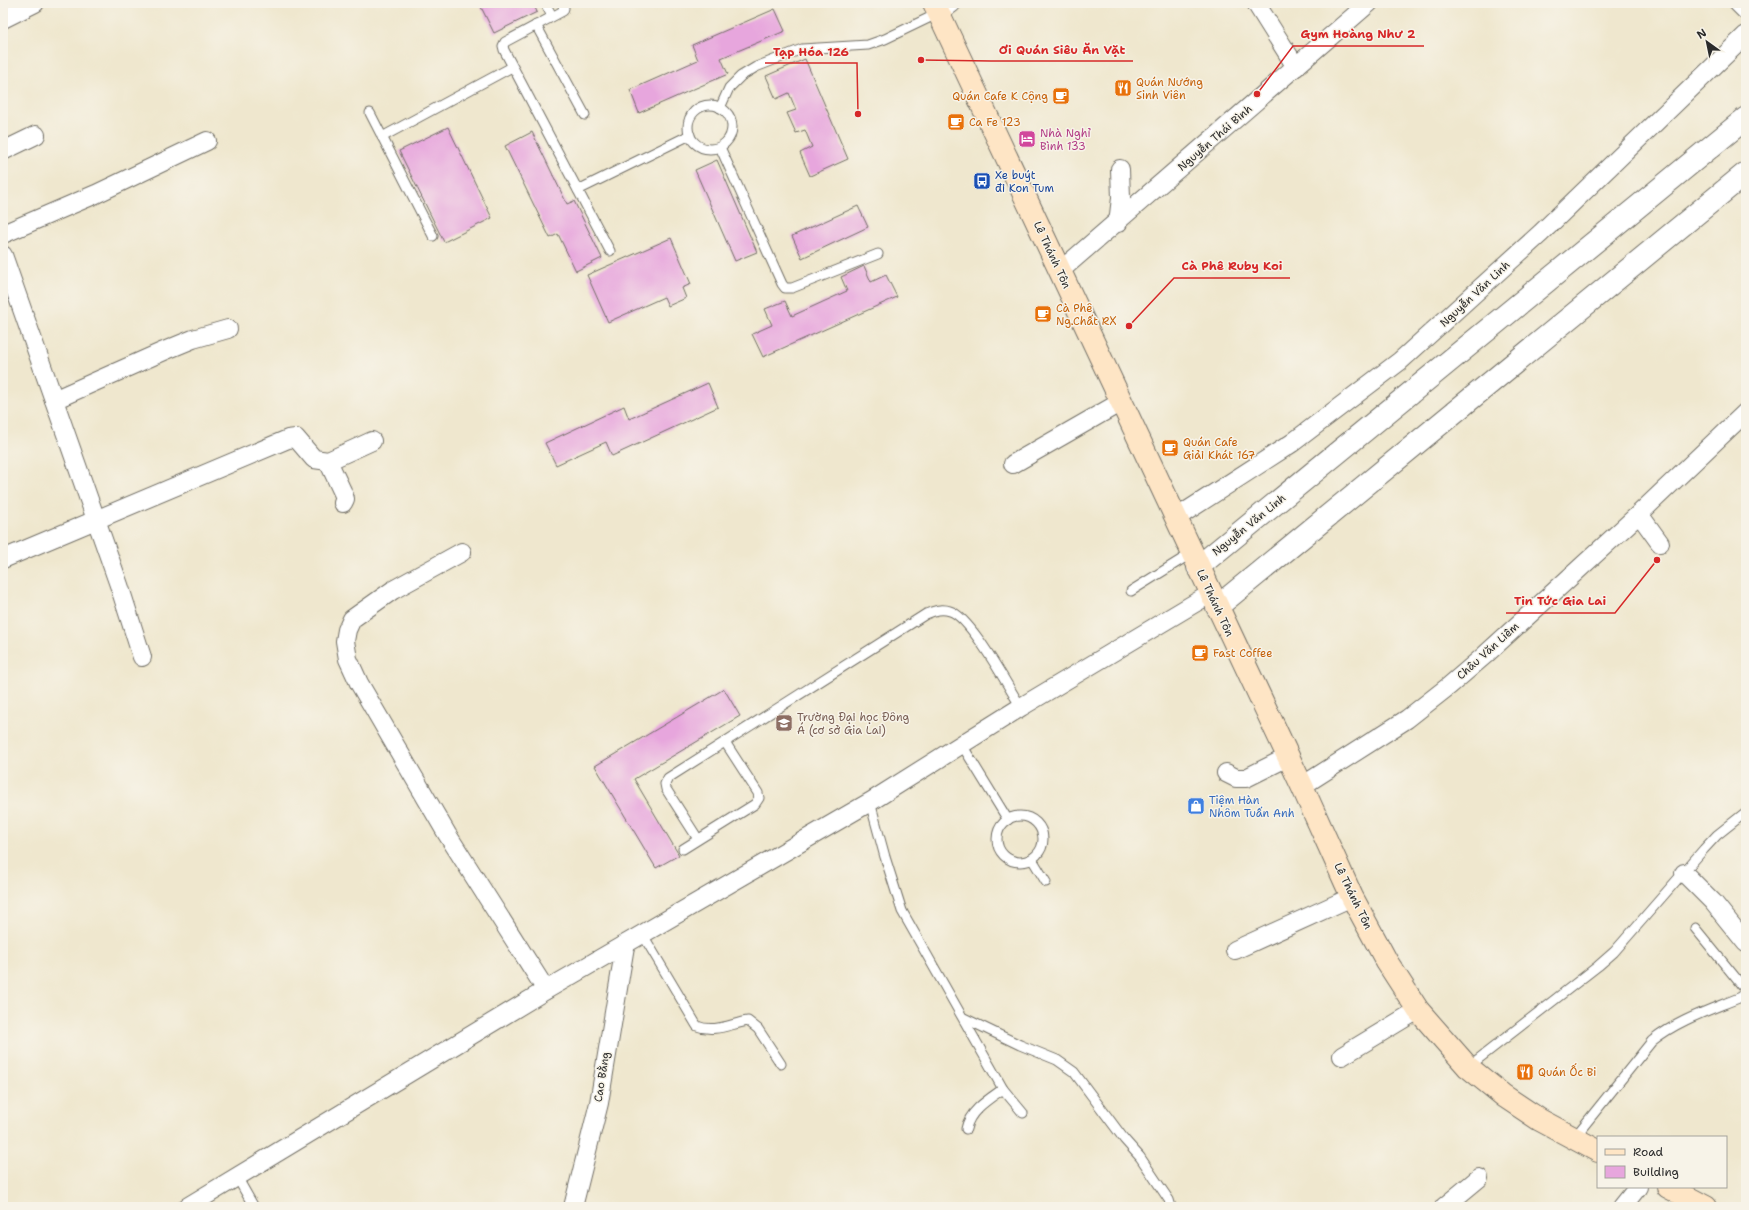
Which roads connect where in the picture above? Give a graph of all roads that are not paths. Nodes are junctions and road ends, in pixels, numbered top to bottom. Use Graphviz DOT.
graph roads {
  1 [pos="36,3"];
  2 [pos="545,3"];
  3 [pos="562,3"];
  4 [pos="1369,3"];
  5 [pos="1738,3"];
  6 [pos="1257,5"];
  7 [pos="942,6"];
  8 [pos="1746,11"];
  9 [pos="552,16"];
  10 [pos="3,19"];
  11 [pos="536,25"];
  12 [pos="1746,35"];
  13 [pos="512,67"];
  14 [pos="1296,68"];
  15 [pos="720,108"];
  16 [pos="370,113"];
  17 [pos="585,115"];
  18 [pos="1746,118"];
  19 [pos="36,135"];
  20 [pos="690,135"];
  21 [pos="382,137"];
  22 [pos="207,141"];
  23 [pos="720,147"];
  24 [pos="3,151"];
  25 [pos="1120,169"];
  26 [pos="1746,173"];
  27 [pos="578,190"];
  28 [pos="1118,222"];
  29 [pos="3,234"];
  30 [pos="433,236"];
  31 [pos="610,251"];
  32 [pos="878,254"];
  33 [pos="3,255"];
  34 [pos="1060,271"];
  35 [pos="228,329"];
  36 [pos="54,400"];
  37 [pos="1121,402"];
  38 [pos="1746,412"];
  39 [pos="372,441"];
  40 [pos="328,461"];
  41 [pos="1012,464"];
  42 [pos="344,503"];
  43 [pos="1639,514"];
  44 [pos="1176,518"];
  45 [pos="96,521"];
  46 [pos="1660,543"];
  47 [pos="462,552"];
  48 [pos="3,559"];
  49 [pos="1195,560"];
  50 [pos="1131,591"];
  51 [pos="1214,601"];
  52 [pos="142,657"];
  53 [pos="1021,707"];
  54 [pos="725,742"];
  55 [pos="962,745"];
  56 [pos="1288,757"];
  57 [pos="1226,773"];
  58 [pos="1302,786"];
  59 [pos="870,802"];
  60 [pos="1746,812"];
  61 [pos="1008,820"];
  62 [pos="698,839"];
  63 [pos="683,849"];
  64 [pos="1032,859"];
  65 [pos="1684,872"];
  66 [pos="1046,882"];
  67 [pos="1352,897"];
  68 [pos="1696,928"];
  69 [pos="643,935"];
  70 [pos="1746,943"];
  71 [pos="625,946"];
  72 [pos="1236,950"];
  73 [pos="546,990"];
  74 [pos="1418,1010"];
  75 [pos="964,1018"];
  76 [pos="1342,1056"];
  77 [pos="781,1064"];
  78 [pos="1468,1067"];
  79 [pos="1003,1089"];
  80 [pos="1023,1113"];
  81 [pos="966,1129"];
  82 [pos="1574,1138"];
  83 [pos="1597,1150"];
  84 [pos="237,1177"];
  85 [pos="1479,1178"];
  86 [pos="1637,1188"];
  87 [pos="1670,1188"];
  88 [pos="1701,1206"];
  89 [pos="187,1207"];
  90 [pos="254,1207"];
  91 [pos="573,1207"];
  92 [pos="1171,1207"];
  93 [pos="1444,1207"];
  94 [pos="1622,1207"];
  1 -- 10 [label="street"];
  2 -- 9 [label="lane"];
  3 -- 9 [label="lane"];
  4 -- 14 [label="street, Nguyễn Thái Bình"];
  5 -- 8 [label="street"];
  6 -- 14 [label="street"];
  7 -- 15 [label="lane"];
  7 -- 34 [label="main road, Lê Thánh Tôn"];
  9 -- 11 [label="lane"];
  11 -- 13 [label="lane"];
  11 -- 17 [label="lane"];
  12 -- 44 [label="street, Nguyễn Văn Linh"];
  13 -- 21 [label="lane"];
  13 -- 27 [label="lane"];
  14 -- 28 [label="street, Nguyễn Thái Bình"];
  15 -- 20 [label="lane"];
  15 -- 23 [label="lane"];
  16 -- 21 [label="lane"];
  18 -- 49 [label="street, Nguyễn Văn Linh"];
  19 -- 24 [label="street"];
  20 -- 23 [label="lane"];
  20 -- 27 [label="lane"];
  21 -- 30 [label="lane"];
  22 -- 29 [label="street"];
  23 -- 32 [label="lane"];
  25 -- 28 [label="street"];
  26 -- 51 [label="street"];
  27 -- 31 [label="lane"];
  28 -- 34 [label="street, Nguyễn Thái Bình"];
  33 -- 36 [label="street"];
  34 -- 37 [label="main road, Lê Thánh Tôn"];
  35 -- 36 [label="street"];
  36 -- 45 [label="street"];
  37 -- 41 [label="street"];
  37 -- 44 [label="main road, Lê Thánh Tôn"];
  38 -- 43 [label="street, Châu Văn Liêm"];
  39 -- 40 [label="street"];
  40 -- 42 [label="street"];
  40 -- 45 [label="street"];
  43 -- 46 [label="street"];
  43 -- 58 [label="street, Châu Văn Liêm"];
  44 -- 49 [label="main road, Lê Thánh Tôn"];
  45 -- 48 [label="street"];
  45 -- 52 [label="street"];
  47 -- 73 [label="street"];
  49 -- 50 [label="lane"];
  49 -- 51 [label="main road, Lê Thánh Tôn"];
  51 -- 53 [label="street"];
  51 -- 56 [label="main road, Lê Thánh Tôn"];
  53 -- 54 [label="lane"];
  53 -- 55 [label="street"];
  54 -- 62 [label="lane"];
  54 -- 62 [label="lane"];
  55 -- 59 [label="street"];
  55 -- 61 [label="lane"];
  56 -- 57 [label="street"];
  56 -- 58 [label="main road, Lê Thánh Tôn"];
  58 -- 67 [label="main road, Lê Thánh Tôn"];
  59 -- 69 [label="street"];
  59 -- 75 [label="lane"];
  60 -- 65 [label="lane"];
  61 -- 64 [label="lane"];
  61 -- 64 [label="lane"];
  62 -- 63 [label="lane"];
  64 -- 66 [label="lane"];
  65 -- 70 [label="street"];
  65 -- 78 [label="lane"];
  67 -- 72 [label="street"];
  67 -- 74 [label="main road, Lê Thánh Tôn"];
  68 -- 82 [label="lane"];
  69 -- 71 [label="street"];
  69 -- 77 [label="lane"];
  71 -- 73 [label="street"];
  71 -- 91 [label="street, Cao Bằng"];
  73 -- 84 [label="street"];
  74 -- 76 [label="street"];
  74 -- 78 [label="main road, Lê Thánh Tôn"];
  75 -- 79 [label="lane"];
  75 -- 92 [label="lane"];
  78 -- 82 [label="main road, Lê Thánh Tôn"];
  79 -- 80 [label="lane"];
  79 -- 81 [label="lane"];
  82 -- 83 [label="main road, Lê Thánh Tôn"];
  84 -- 89 [label="street"];
  84 -- 90 [label="lane"];
  85 -- 93 [label="street"];
  86 -- 94 [label="street"];
  87 -- 88 [label="main road"];
}
